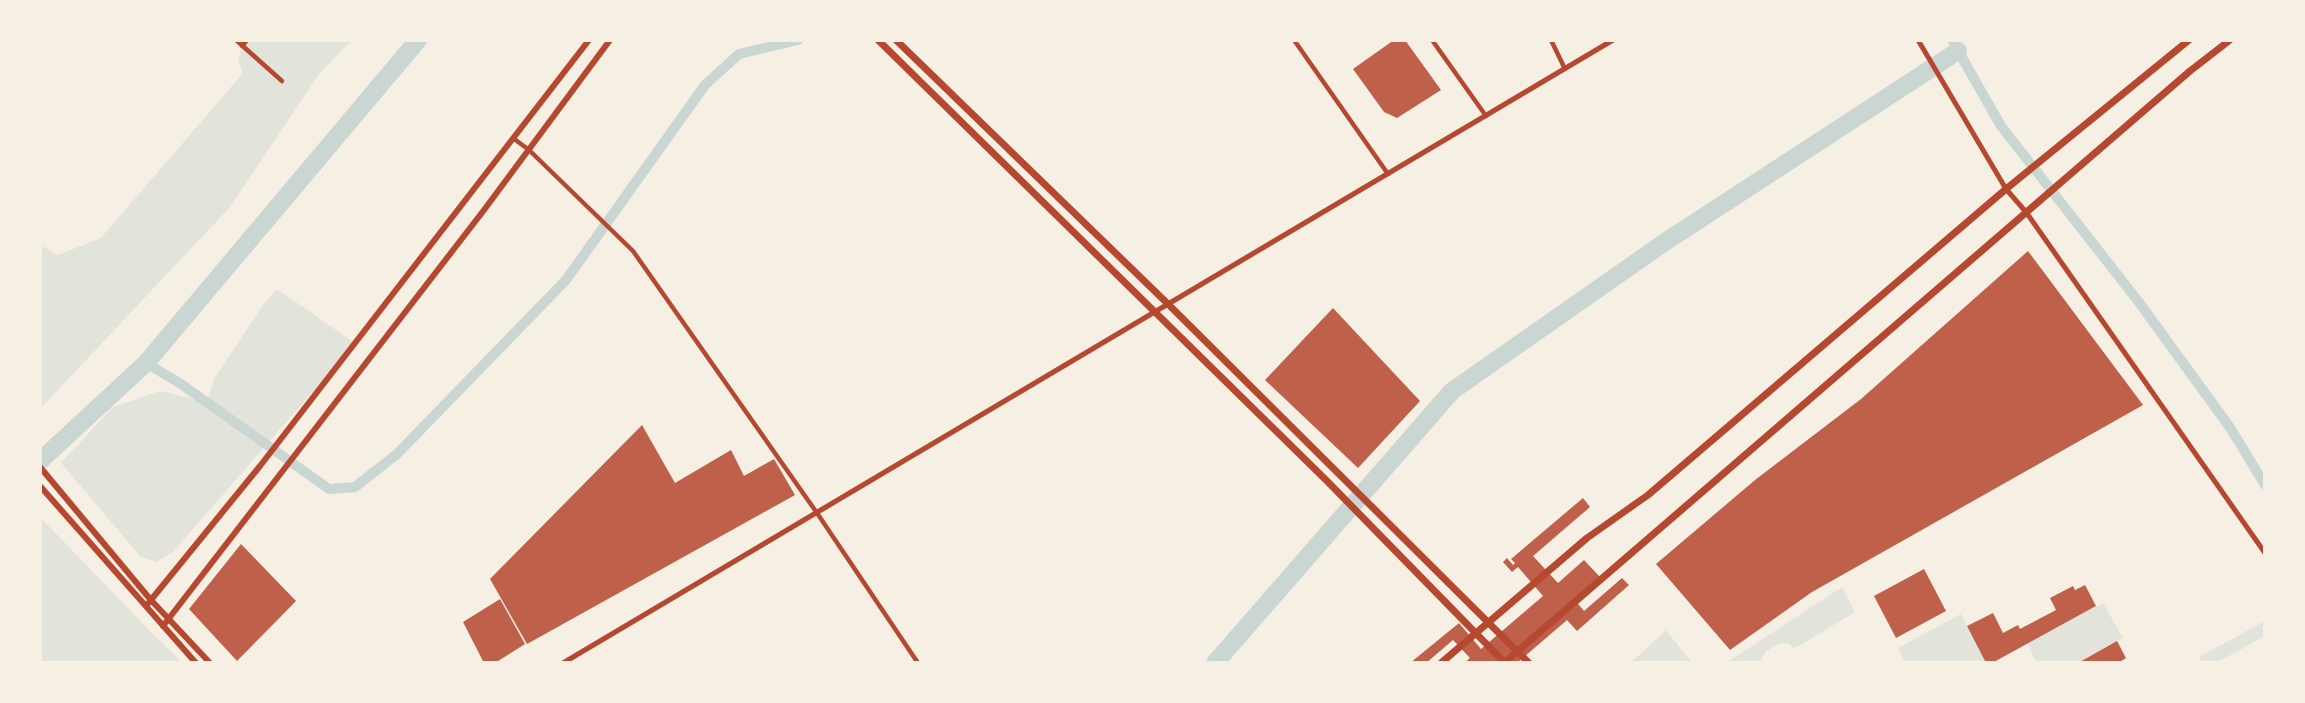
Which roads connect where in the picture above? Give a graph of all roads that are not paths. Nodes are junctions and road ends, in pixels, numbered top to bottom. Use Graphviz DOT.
graph roads {
  1 [pos="236,40"];
  2 [pos="247,40"];
  3 [pos="589,40"];
  4 [pos="610,40"];
  5 [pos="878,40"];
  6 [pos="896,40"];
  7 [pos="1294,40"];
  8 [pos="1432,40"];
  9 [pos="1551,40"];
  10 [pos="1613,40"];
  11 [pos="1918,40"];
  12 [pos="2189,40"];
  13 [pos="2230,40"];
  14 [pos="242,46"];
  15 [pos="1565,69"];
  16 [pos="282,81"];
  17 [pos="1486,116"];
  18 [pos="513,138"];
  19 [pos="529,150"];
  20 [pos="1388,174"];
  21 [pos="2006,189"];
  22 [pos="2026,212"];
  23 [pos="1168,304"];
  24 [pos="1156,312"];
  25 [pos="40,467"];
  26 [pos="40,486"];
  27 [pos="817,513"];
  28 [pos="2265,554"];
  29 [pos="148,602"];
  30 [pos="169,619"];
  31 [pos="1489,621"];
  32 [pos="163,626"];
  33 [pos="1475,633"];
  34 [pos="1519,651"];
  35 [pos="196,663"];
  36 [pos="210,663"];
  37 [pos="563,663"];
  38 [pos="918,663"];
  39 [pos="1441,663"];
  40 [pos="1505,663"];
  41 [pos="1529,663"];
  1 -- 14 [label="street"];
  2 -- 14 [label="street"];
  3 -- 18 [label="main road"];
  4 -- 19 [label="main road"];
  5 -- 24 [label="main road"];
  6 -- 23 [label="main road"];
  7 -- 20 [label="street"];
  8 -- 17 [label="street"];
  9 -- 15 [label="street"];
  10 -- 15 [label="street"];
  11 -- 21 [label="street"];
  12 -- 21 [label="main road"];
  13 -- 22 [label="main road"];
  14 -- 16 [label="street"];
  15 -- 17 [label="street"];
  17 -- 20 [label="street"];
  18 -- 19 [label="street"];
  18 -- 29 [label="main road"];
  19 -- 27 [label="street"];
  19 -- 30 [label="main road"];
  20 -- 23 [label="street"];
  21 -- 22 [label="street"];
  21 -- 31 [label="main road"];
  22 -- 28 [label="street"];
  22 -- 34 [label="main road"];
  23 -- 24 [label="street"];
  23 -- 31 [label="main road"];
  24 -- 27 [label="street"];
  24 -- 33 [label="main road"];
  25 -- 29 [label="main road"];
  26 -- 29 [label="main road"];
  27 -- 37 [label="street"];
  27 -- 38 [label="street"];
  29 -- 30 [label="main road"];
  29 -- 32 [label="main road"];
  30 -- 32 [label="main road"];
  30 -- 36 [label="main road"];
  31 -- 33 [label="main road"];
  31 -- 34 [label="main road"];
  32 -- 35 [label="main road"];
  33 -- 39 [label="main road"];
  33 -- 40 [label="main road"];
  34 -- 40 [label="main road"];
  34 -- 41 [label="main road"];
}
